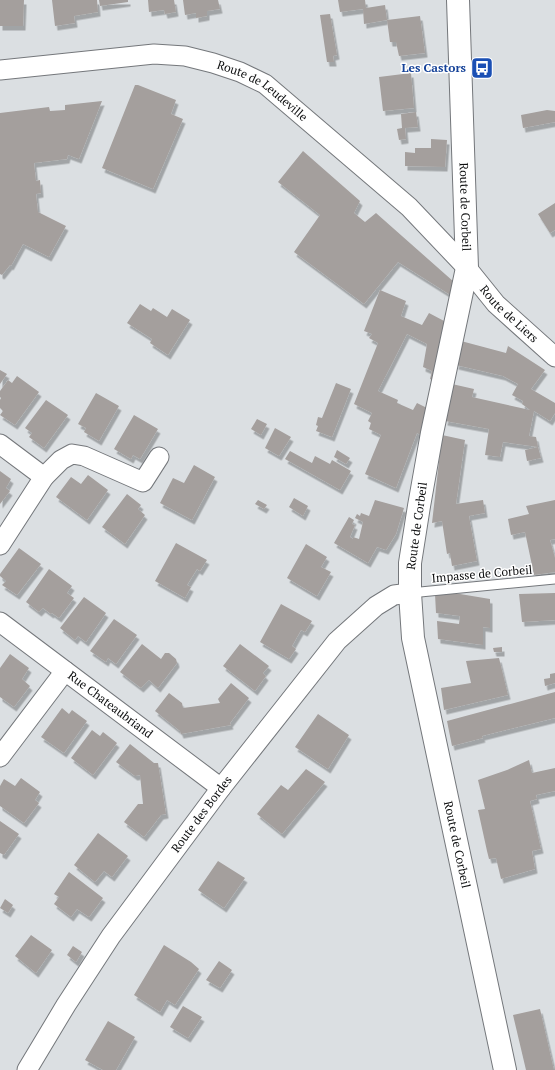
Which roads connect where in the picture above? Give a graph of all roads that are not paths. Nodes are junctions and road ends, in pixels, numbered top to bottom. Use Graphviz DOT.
graph roads {
  1 [pos="458,0"];
  2 [pos="0,70"];
  3 [pos="467,268"];
  4 [pos="555,357"];
  5 [pos="0,444"];
  6 [pos="159,457"];
  7 [pos="44,477"];
  8 [pos="0,545"];
  9 [pos="555,579"];
  10 [pos="410,593"];
  11 [pos="0,622"];
  12 [pos="65,671"];
  13 [pos="0,757"];
  14 [pos="221,788"];
  15 [pos="27,1070"];
  16 [pos="505,1070"];
  1 -- 3 [label="street, Route de Corbeil"];
  2 -- 3 [label="street, Route de Leudeville"];
  3 -- 4 [label="street, Route de Liers"];
  3 -- 10 [label="street, Route de Corbeil"];
  5 -- 7 [label="street"];
  6 -- 7 [label="street"];
  7 -- 8 [label="street"];
  9 -- 10 [label="lane, Impasse de Corbeil"];
  10 -- 14 [label="street, Route des Bordes"];
  10 -- 16 [label="street, Route de Corbeil"];
  11 -- 12 [label="street, Rue Chateaubriand"];
  12 -- 13 [label="street"];
  12 -- 14 [label="street, Rue Chateaubriand"];
  14 -- 15 [label="street, Route des Bordes"];
}
